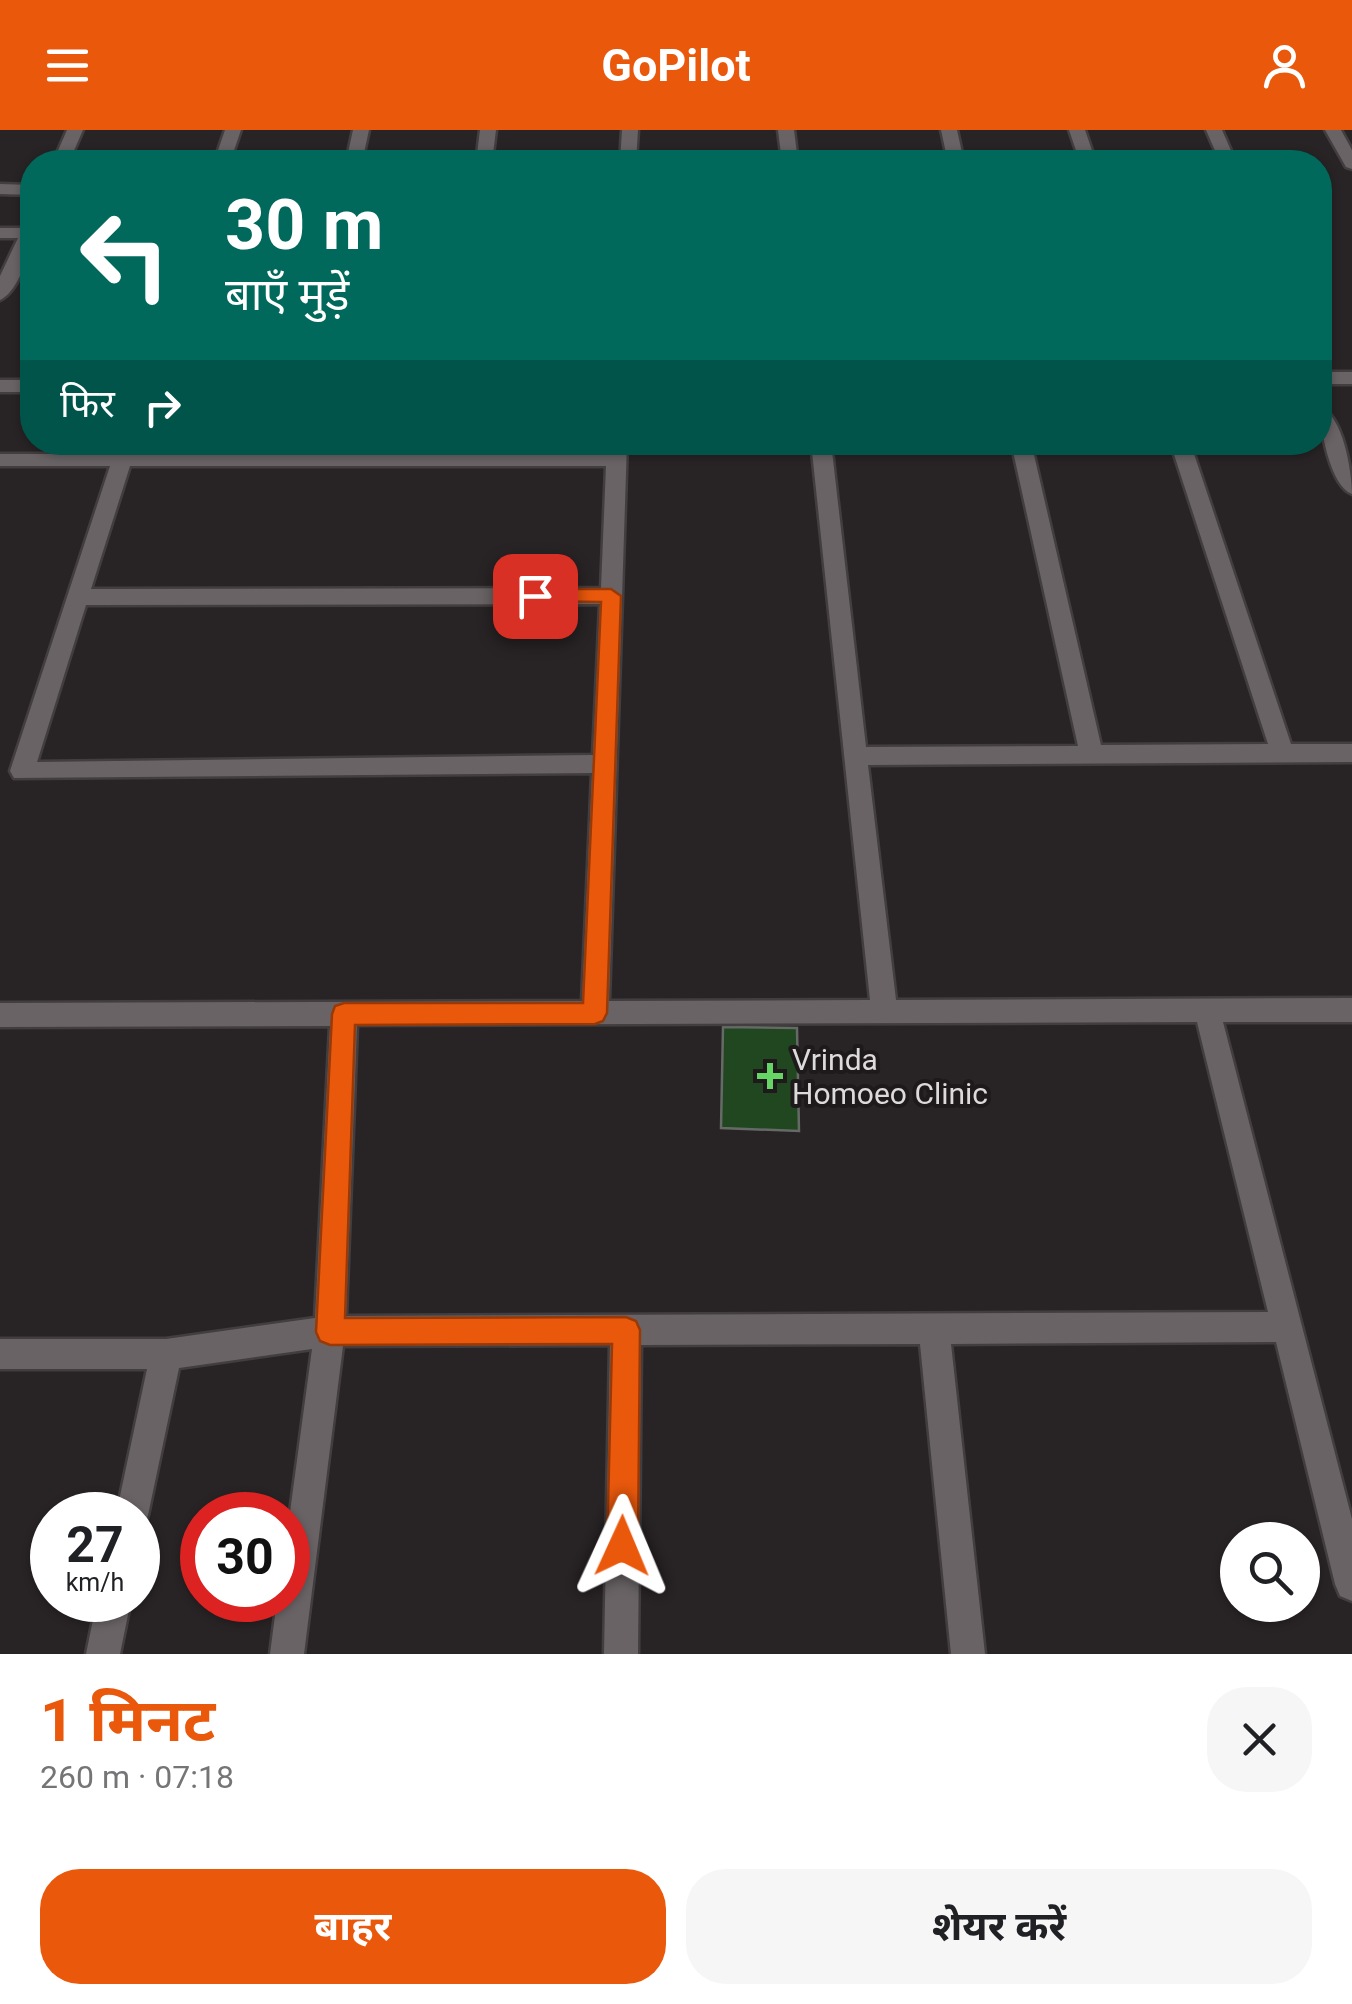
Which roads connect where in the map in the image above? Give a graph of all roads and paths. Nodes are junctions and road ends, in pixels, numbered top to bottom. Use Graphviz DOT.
graph roads {
  1 [pos="1333,130"];
  2 [pos="1352,164"];
  3 [pos="20,253"];
  4 [pos="0,296"];
  5 [pos="1332,441"];
  6 [pos="397,455"];
  7 [pos="617,455"];
  8 [pos="822,455"];
  9 [pos="1023,455"];
  10 [pos="1184,455"];
  11 [pos="0,460"];
  12 [pos="122,460"];
  13 [pos="1352,488"];
  14 [pos="611,596"];
  15 [pos="78,597"];
  16 [pos="1352,753"];
  17 [pos="1092,754"];
  18 [pos="1283,754"];
  19 [pos="856,756"];
  20 [pos="604,764"];
  21 [pos="1207,1010"];
  22 [pos="1352,1010"];
  23 [pos="884,1012"];
  24 [pos="595,1013"];
  25 [pos="344,1014"];
  26 [pos="0,1016"];
  27 [pos="1287,1328"];
  28 [pos="934,1329"];
  29 [pos="626,1330"];
  30 [pos="330,1332"];
  31 [pos="0,1354"];
  32 [pos="166,1354"];
  33 [pos="137,1492"];
  34 [pos="1352,1584"];
  35 [pos="110,1622"];
  36 [pos="103,1654"];
  37 [pos="287,1654"];
  38 [pos="621,1654"];
  39 [pos="968,1654"];
  1 -- 2 [label="street"];
  3 -- 4 [label="street"];
  5 -- 13 [label="street"];
  6 -- 12 [label="street"];
  7 -- 14 [label="street"];
  8 -- 19 [label="street"];
  9 -- 17 [label="street"];
  10 -- 18 [label="street"];
  11 -- 12 [label="street"];
  12 -- 15 [label="street"];
  14 -- 15 [label="street"];
  14 -- 20 [label="street"];
  15 -- 20 [label="street"];
  16 -- 18 [label="street"];
  17 -- 18 [label="street"];
  17 -- 19 [label="street"];
  19 -- 23 [label="street"];
  20 -- 24 [label="street"];
  21 -- 22 [label="street"];
  21 -- 23 [label="street"];
  21 -- 27 [label="street"];
  23 -- 24 [label="street"];
  24 -- 25 [label="street"];
  25 -- 26 [label="street"];
  25 -- 30 [label="street"];
  27 -- 28 [label="street"];
  27 -- 34 [label="street"];
  28 -- 29 [label="street"];
  28 -- 39 [label="street"];
  29 -- 30 [label="street"];
  29 -- 38 [label="street"];
  30 -- 32 [label="street"];
  30 -- 37 [label="street"];
  31 -- 32 [label="street"];
  32 -- 33 [label="street"];
  35 -- 36 [label="street"];
}
